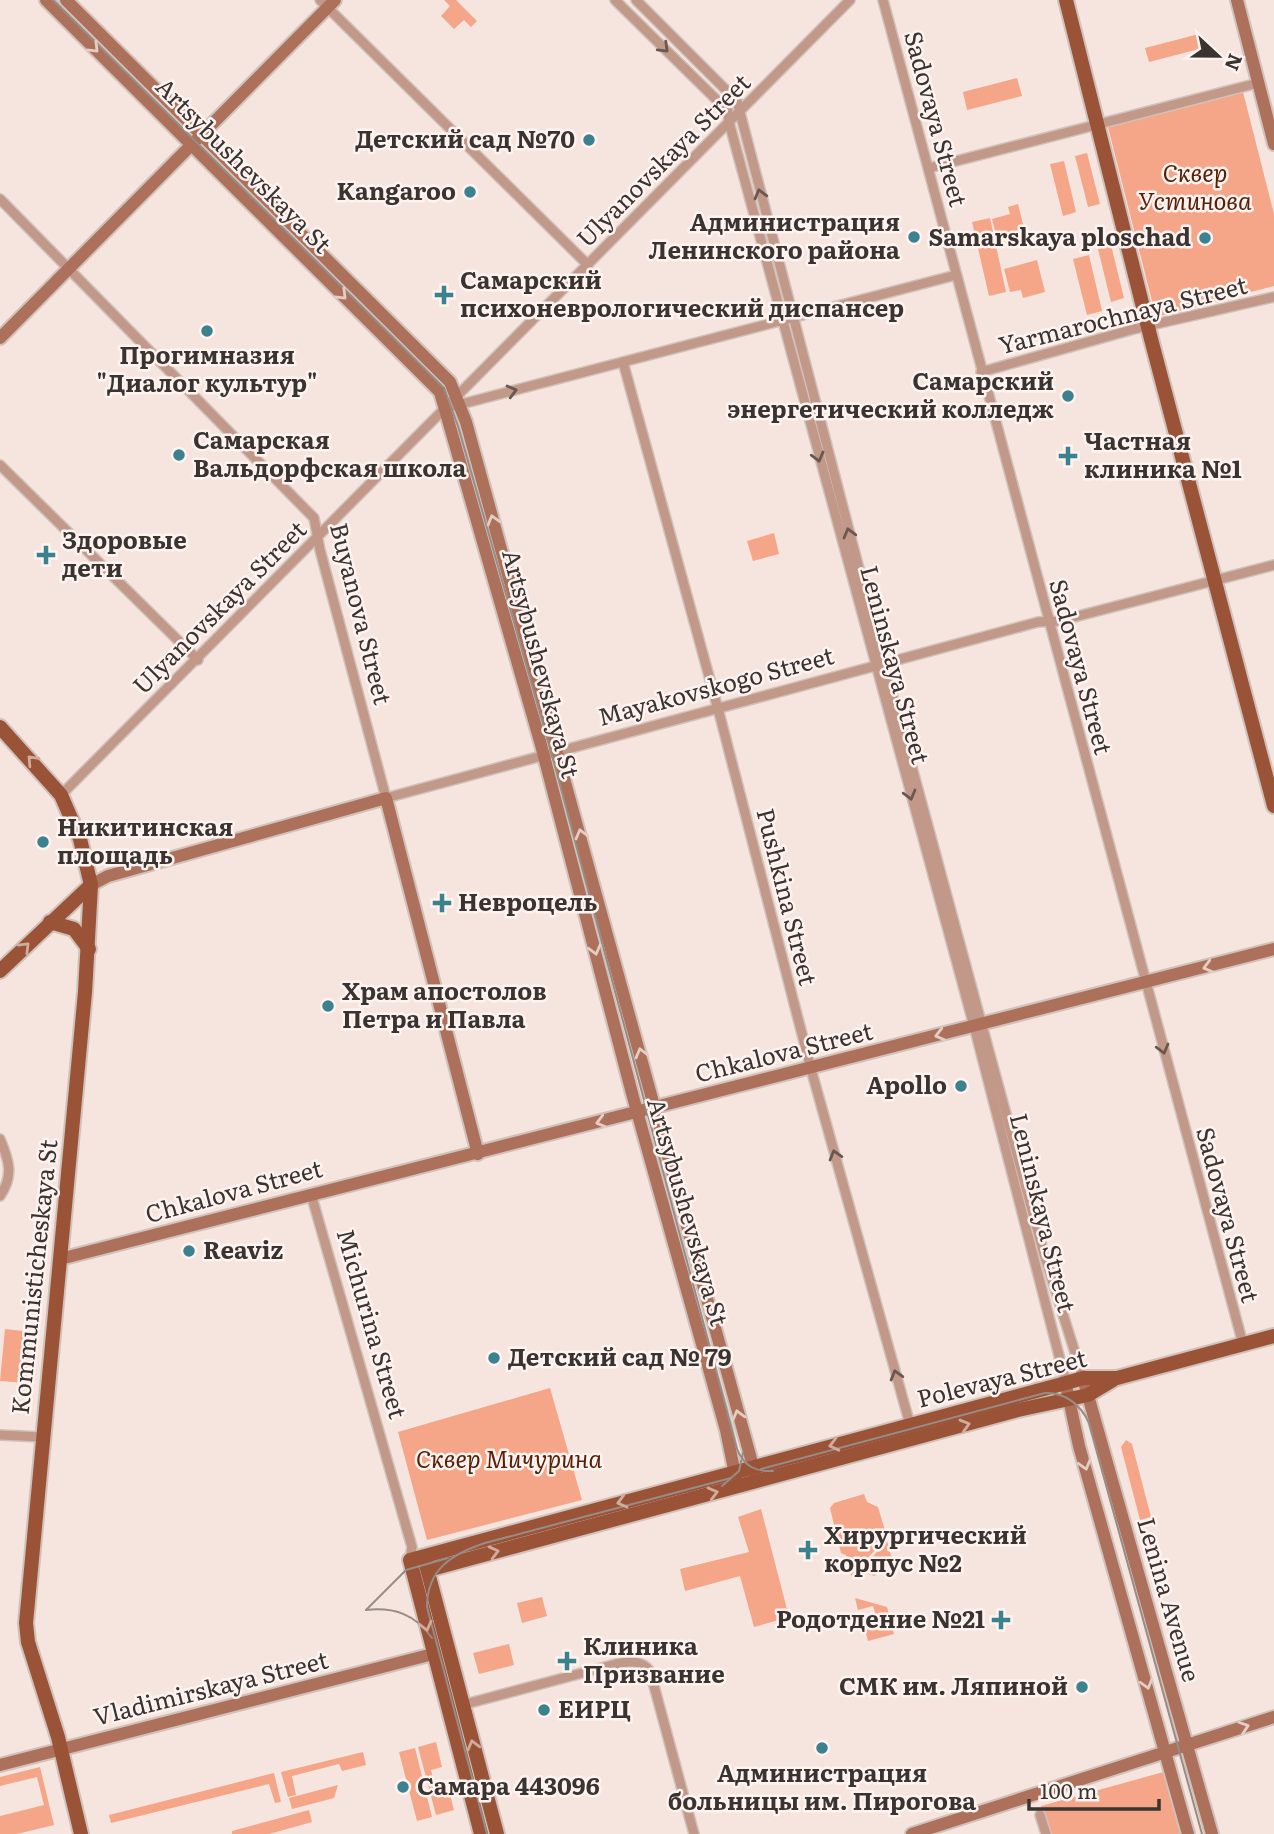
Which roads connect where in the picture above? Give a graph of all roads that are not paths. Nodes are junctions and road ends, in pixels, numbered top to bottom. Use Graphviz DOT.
graph roads {
  1 [pos="46,0"];
  2 [pos="66,0"];
  3 [pos="615,0"];
  4 [pos="636,0"];
  5 [pos="850,0"];
  6 [pos="883,0"];
  7 [pos="1066,0"];
  8 [pos="1237,0"];
  9 [pos="328,2"];
  10 [pos="1258,83"];
  11 [pos="738,113"];
  12 [pos="729,122"];
  13 [pos="1097,124"];
  14 [pos="196,140"];
  15 [pos="1274,144"];
  16 [pos="929,168"];
  17 [pos="0,199"];
  18 [pos="588,265"];
  19 [pos="70,267"];
  20 [pos="956,275"];
  21 [pos="1274,297"];
  22 [pos="793,317"];
  23 [pos="782,320"];
  24 [pos="1147,326"];
  25 [pos="0,338"];
  26 [pos="623,362"];
  27 [pos="981,372"];
  28 [pos="454,403"];
  29 [pos="0,465"];
  30 [pos="317,537"];
  31 [pos="1274,565"];
  32 [pos="1214,580"];
  33 [pos="1048,620"];
  34 [pos="198,660"];
  35 [pos="879,665"];
  36 [pos="718,708"];
  37 [pos="0,727"];
  38 [pos="559,752"];
  39 [pos="544,755"];
  40 [pos="61,795"];
  41 [pos="386,798"];
  42 [pos="1274,806"];
  43 [pos="90,885"];
  44 [pos="50,922"];
  45 [pos="89,949"];
  46 [pos="1274,949"];
  47 [pos="0,971"];
  48 [pos="1145,983"];
  49 [pos="978,1025"];
  50 [pos="811,1069"];
  51 [pos="655,1107"];
  52 [pos="637,1112"];
  53 [pos="0,1139"];
  54 [pos="478,1154"];
  55 [pos="311,1194"];
  56 [pos="0,1196"];
  57 [pos="60,1259"];
  58 [pos="1274,1336"];
  59 [pos="1243,1344"];
  60 [pos="1083,1378"];
  61 [pos="1117,1378"];
  62 [pos="1066,1382"];
  63 [pos="1088,1395"];
  64 [pos="1068,1399"];
  65 [pos="910,1425"];
  66 [pos="0,1435"];
  67 [pos="42,1437"];
  68 [pos="914,1440"];
  69 [pos="755,1473"];
  70 [pos="736,1479"];
  71 [pos="418,1558"];
  72 [pos="433,1654"];
  73 [pos="462,1705"];
  74 [pos="1274,1717"];
  75 [pos="1187,1745"];
  76 [pos="61,1750"];
  77 [pos="1165,1752"];
  78 [pos="0,1765"];
  79 [pos="1040,1815"];
  80 [pos="81,1834"];
  81 [pos="481,1834"];
  82 [pos="497,1834"];
  83 [pos="694,1834"];
  84 [pos="912,1834"];
  85 [pos="1046,1834"];
  86 [pos="1188,1834"];
  87 [pos="1212,1834"];
  1 -- 14 [label="main road, Artsybushevskaya St, one-way"];
  2 -- 14 [label="main road, Artsybushevskaya St"];
  3 -- 12 [label="street, Leninskaya Street, one-way"];
  4 -- 11 [label="street, Leninskaya Street"];
  5 -- 11 [label="street, Ulyanovskaya Street"];
  6 -- 16 [label="street, Sadovaya Street"];
  7 -- 13 [label="main road"];
  8 -- 10 [label="main road"];
  9 -- 14 [label="main road"];
  9 -- 18 [label="street"];
  10 -- 13 [label="street"];
  10 -- 15 [label="main road"];
  11 -- 12 [label="street, Ulyanovskaya Street"];
  22 -- 11 [label="street, Leninskaya Street, one-way"];
  12 -- 18 [label="street, Ulyanovskaya Street"];
  12 -- 23 [label="street, Leninskaya Street"];
  13 -- 16 [label="street"];
  13 -- 24 [label="main road"];
  14 -- 19 [label="main road"];
  14 -- 28 [label="main road, Artsybushevskaya St"];
  16 -- 20 [label="street, Sadovaya Street"];
  17 -- 19 [label="street, Buyanova Street"];
  18 -- 28 [label="street, Ulyanovskaya Street"];
  19 -- 25 [label="main road"];
  19 -- 30 [label="street, Buyanova Street"];
  20 -- 22 [label="street"];
  20 -- 27 [label="street, Sadovaya Street"];
  21 -- 24 [label="street, Yarmarochnaya Street"];
  22 -- 23 [label="street"];
  35 -- 22 [label="street, Leninskaya Street, one-way"];
  23 -- 26 [label="street"];
  23 -- 35 [label="street, Leninskaya Street, one-way"];
  24 -- 27 [label="street, Yarmarochnaya Street"];
  24 -- 32 [label="main road"];
  28 -- 26 [label="street, one-way"];
  26 -- 36 [label="street, Pushkina Street"];
  27 -- 33 [label="street, Sadovaya Street"];
  28 -- 30 [label="street, Ulyanovskaya Street"];
  38 -- 28 [label="main road, Artsybushevskaya St, one-way"];
  28 -- 39 [label="main road, Artsybushevskaya St"];
  29 -- 34 [label="street"];
  30 -- 34 [label="street, Ulyanovskaya Street"];
  30 -- 41 [label="street, Buyanova Street"];
  31 -- 32 [label="street, Mayakovskogo Street"];
  32 -- 33 [label="street, Mayakovskogo Street"];
  32 -- 42 [label="main road"];
  33 -- 35 [label="street, Mayakovskogo Street"];
  33 -- 48 [label="street, Sadovaya Street"];
  34 -- 40 [label="street, Ulyanovskaya Street"];
  35 -- 36 [label="street, Mayakovskogo Street"];
  35 -- 49 [label="street, Leninskaya Street"];
  36 -- 38 [label="street, Mayakovskogo Street"];
  36 -- 50 [label="street, Pushkina Street"];
  40 -- 37 [label="main road, Kommunisticheskaya St, one-way"];
  38 -- 39 [label="street, Mayakovskogo Street"];
  51 -- 38 [label="main road, Artsybushevskaya St, one-way"];
  39 -- 41 [label="street, Mayakovskogo Street"];
  39 -- 52 [label="main road, Artsybushevskaya St, one-way"];
  40 -- 43 [label="main road, Kommunisticheskaya St"];
  41 -- 43 [label="main road, Mayakovskogo Street"];
  41 -- 54 [label="main road, Buyanova Street"];
  43 -- 44 [label="main road"];
  43 -- 45 [label="main road, Kommunisticheskaya St"];
  44 -- 45 [label="main road"];
  47 -- 44 [label="main road, one-way"];
  45 -- 57 [label="main road, Kommunisticheskaya St"];
  46 -- 48 [label="main road, Chkalova Street, one-way"];
  48 -- 49 [label="main road, Chkalova Street"];
  48 -- 59 [label="street, Sadovaya Street, one-way"];
  49 -- 50 [label="main road, Chkalova Street, one-way"];
  49 -- 60 [label="street, Leninskaya Street"];
  49 -- 62 [label="street, Leninskaya Street"];
  50 -- 51 [label="main road, Chkalova Street"];
  65 -- 50 [label="street, Pushkina Street, one-way"];
  51 -- 52 [label="main road, Chkalova Street"];
  69 -- 51 [label="main road, Artsybushevskaya St, one-way"];
  52 -- 54 [label="main road, Chkalova Street, one-way"];
  52 -- 70 [label="main road, Artsybushevskaya St"];
  53 -- 56 [label="street"];
  54 -- 55 [label="main road, Chkalova Street"];
  55 -- 57 [label="main road, Chkalova Street"];
  55 -- 71 [label="street, Michurina Street"];
  57 -- 67 [label="main road, Kommunisticheskaya St"];
  58 -- 59 [label="main road"];
  59 -- 61 [label="main road"];
  60 -- 61 [label="main road, Polevaya Street"];
  60 -- 62 [label="main road, Polevaya Street"];
  60 -- 63 [label="main road, Lenina Avenue"];
  61 -- 63 [label="main road, Polevaya Street"];
  62 -- 64 [label="main road, Lenina Avenue"];
  62 -- 65 [label="main road, Polevaya Street"];
  63 -- 64 [label="main road, Polevaya Street"];
  63 -- 75 [label="main road, Lenina Avenue"];
  68 -- 64 [label="main road, Polevaya Street, one-way"];
  64 -- 77 [label="main road, Lenina Avenue, one-way"];
  65 -- 68 [label="street, Pushkina Street"];
  65 -- 69 [label="main road, Polevaya Street, one-way"];
  66 -- 67 [label="street"];
  67 -- 76 [label="main road, Kommunisticheskaya St"];
  68 -- 69 [label="main road, Polevaya Street"];
  69 -- 70 [label="main road, Polevaya Street"];
  70 -- 71 [label="main road, Polevaya Street"];
  71 -- 72 [label="main road, Michurina Street, one-way"];
  71 -- 73 [label="main road, Michurina Street"];
  72 -- 76 [label="main road, Vladimirskaya Street"];
  72 -- 81 [label="main road, Michurina Street"];
  82 -- 73 [label="main road, Michurina Street, one-way"];
  73 -- 83 [label="street"];
  75 -- 74 [label="main road, one-way"];
  75 -- 77 [label="main road"];
  75 -- 87 [label="main road, Lenina Avenue"];
  76 -- 78 [label="main road, Vladimirskaya Street"];
  76 -- 80 [label="main road, Kommunisticheskaya St"];
  77 -- 84 [label="main road"];
  77 -- 86 [label="main road, Lenina Avenue"];
  79 -- 85 [label="street"];
}
